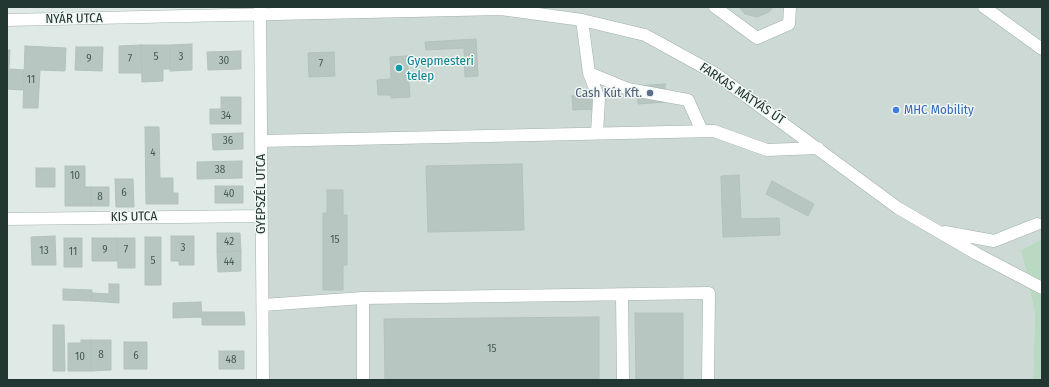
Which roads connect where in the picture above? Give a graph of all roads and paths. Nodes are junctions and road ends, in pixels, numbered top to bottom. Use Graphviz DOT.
graph roads {
  1 [pos="715,7"];
  2 [pos="790,7"];
  3 [pos="984,7"];
  4 [pos="260,11"];
  5 [pos="7,20"];
  6 [pos="582,20"];
  7 [pos="1042,49"];
  8 [pos="589,73"];
  9 [pos="702,131"];
  10 [pos="598,133"];
  11 [pos="261,141"];
  12 [pos="818,148"];
  13 [pos="261,216"];
  14 [pos="7,219"];
  15 [pos="1037,224"];
  16 [pos="936,230"];
  17 [pos="1042,288"];
  18 [pos="622,295"];
  19 [pos="363,298"];
  20 [pos="263,305"];
  21 [pos="263,380"];
  22 [pos="363,380"];
  23 [pos="623,380"];
  24 [pos="708,380"];
  1 -- 2 [label="street"];
  3 -- 7 [label="street"];
  4 -- 5 [label="street, NYÁR UTCA"];
  4 -- 6 [label="street, FARKAS MÁTYÁS ÚT"];
  4 -- 11 [label="street, GYEPSZÉL UTCA"];
  6 -- 8 [label="street"];
  6 -- 12 [label="street, FARKAS MÁTYÁS ÚT"];
  8 -- 9 [label="street"];
  8 -- 10 [label="street"];
  9 -- 10 [label="street"];
  9 -- 12 [label="street"];
  10 -- 11 [label="street"];
  11 -- 13 [label="street, GYEPSZÉL UTCA"];
  12 -- 16 [label="street, FARKAS MÁTYÁS ÚT"];
  13 -- 14 [label="street, KIS UTCA"];
  13 -- 20 [label="street, GYEPSZÉL UTCA"];
  15 -- 16 [label="street"];
  16 -- 17 [label="street, FARKAS MÁTYÁS ÚT"];
  18 -- 19 [label="street"];
  18 -- 23 [label="street"];
  18 -- 24 [label="street"];
  19 -- 20 [label="street"];
  19 -- 22 [label="street"];
  20 -- 21 [label="street, GYEPSZÉL UTCA"];
}
